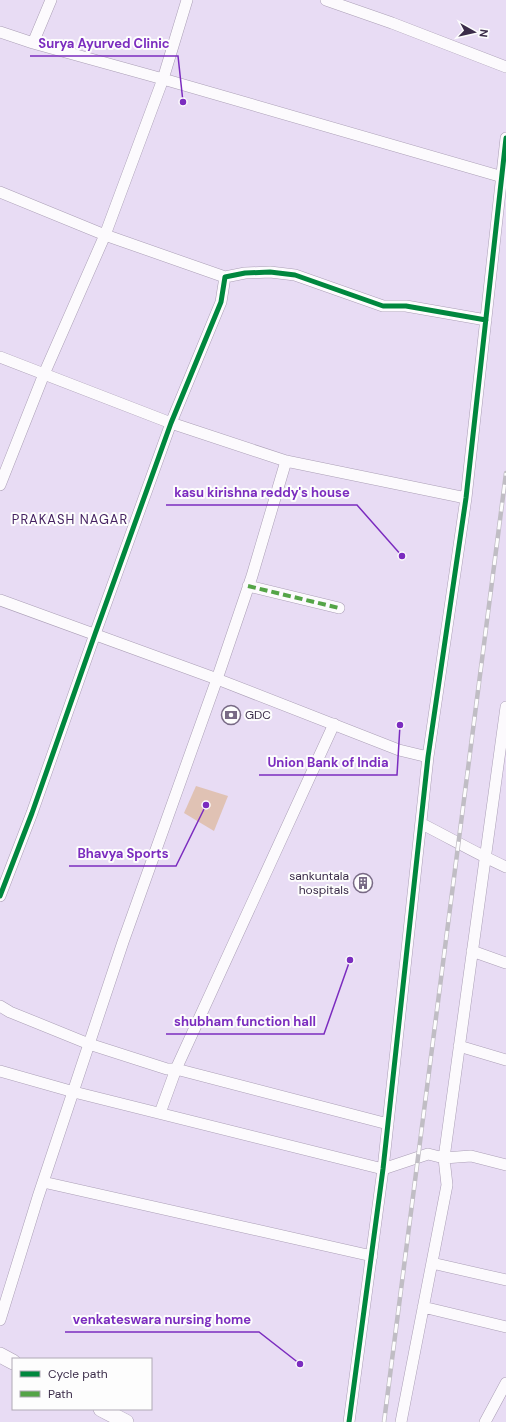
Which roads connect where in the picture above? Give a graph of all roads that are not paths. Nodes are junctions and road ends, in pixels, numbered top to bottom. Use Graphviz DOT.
graph roads {
  1 [pos="51,0"];
  2 [pos="187,0"];
  3 [pos="326,0"];
  4 [pos="0,32"];
  5 [pos="33,43"];
  6 [pos="506,67"];
  7 [pos="163,79"];
  8 [pos="506,138"];
  9 [pos="504,178"];
  10 [pos="0,192"];
  11 [pos="105,236"];
  12 [pos="225,277"];
  13 [pos="486,320"];
  14 [pos="0,357"];
  15 [pos="44,374"];
  16 [pos="171,423"];
  17 [pos="286,461"];
  18 [pos="0,485"];
  19 [pos="466,498"];
  20 [pos="248,586"];
  21 [pos="0,600"];
  22 [pos="339,608"];
  23 [pos="95,634"];
  24 [pos="217,680"];
  25 [pos="506,707"];
  26 [pos="334,724"];
  27 [pos="428,757"];
  28 [pos="422,824"];
  29 [pos="485,858"];
  30 [pos="506,867"];
  31 [pos="0,896"];
  32 [pos="472,951"];
  33 [pos="506,963"];
  34 [pos="0,1006"];
  35 [pos="89,1044"];
  36 [pos="459,1046"];
  37 [pos="506,1060"];
  38 [pos="176,1069"];
  39 [pos="0,1072"];
  40 [pos="74,1092"];
  41 [pos="160,1113"];
  42 [pos="388,1124"];
  43 [pos="444,1158"];
  44 [pos="506,1165"];
  45 [pos="383,1169"];
  46 [pos="43,1182"];
  47 [pos="372,1256"];
  48 [pos="432,1263"];
  49 [pos="506,1280"];
  50 [pos="423,1307"];
  51 [pos="0,1320"];
  52 [pos="506,1327"];
  53 [pos="0,1355"];
  54 [pos="12,1361"];
  55 [pos="506,1383"];
  56 [pos="104,1410"];
  57 [pos="126,1422"];
  58 [pos="349,1422"];
  59 [pos="401,1422"];
  60 [pos="485,1422"];
  1 -- 5 [label="street"];
  2 -- 7 [label="street"];
  3 -- 6 [label="street"];
  4 -- 5 [label="street"];
  5 -- 7 [label="street"];
  7 -- 9 [label="street"];
  7 -- 11 [label="street"];
  8 -- 9 [label="street"];
  9 -- 13 [label="street"];
  10 -- 11 [label="street"];
  11 -- 12 [label="street"];
  11 -- 15 [label="street"];
  12 -- 13 [label="street"];
  12 -- 16 [label="street"];
  13 -- 19 [label="street"];
  14 -- 15 [label="street"];
  15 -- 16 [label="street"];
  15 -- 18 [label="street"];
  16 -- 17 [label="street"];
  16 -- 23 [label="street"];
  17 -- 19 [label="street"];
  17 -- 20 [label="street"];
  19 -- 27 [label="street"];
  20 -- 22 [label="street"];
  20 -- 24 [label="street"];
  21 -- 23 [label="street"];
  23 -- 24 [label="street"];
  23 -- 31 [label="street"];
  24 -- 26 [label="street"];
  24 -- 35 [label="street"];
  25 -- 29 [label="street"];
  26 -- 27 [label="street"];
  26 -- 38 [label="street"];
  27 -- 28 [label="street"];
  28 -- 29 [label="street"];
  28 -- 42 [label="street"];
  29 -- 30 [label="street"];
  29 -- 32 [label="street"];
  32 -- 33 [label="street"];
  32 -- 36 [label="street"];
  34 -- 35 [label="street"];
  35 -- 38 [label="street"];
  35 -- 40 [label="street"];
  36 -- 37 [label="street"];
  36 -- 43 [label="street"];
  38 -- 41 [label="street"];
  38 -- 42 [label="street"];
  39 -- 40 [label="street"];
  40 -- 41 [label="street"];
  40 -- 46 [label="street"];
  41 -- 45 [label="street"];
  42 -- 45 [label="street"];
  43 -- 44 [label="street"];
  43 -- 45 [label="street"];
  43 -- 48 [label="street"];
  45 -- 47 [label="street"];
  46 -- 47 [label="street"];
  46 -- 51 [label="street"];
  47 -- 58 [label="street"];
  48 -- 49 [label="street"];
  48 -- 50 [label="street"];
  50 -- 52 [label="street"];
  50 -- 59 [label="street"];
  53 -- 54 [label="main road"];
  55 -- 60 [label="street"];
  56 -- 57 [label="main road"];
}
